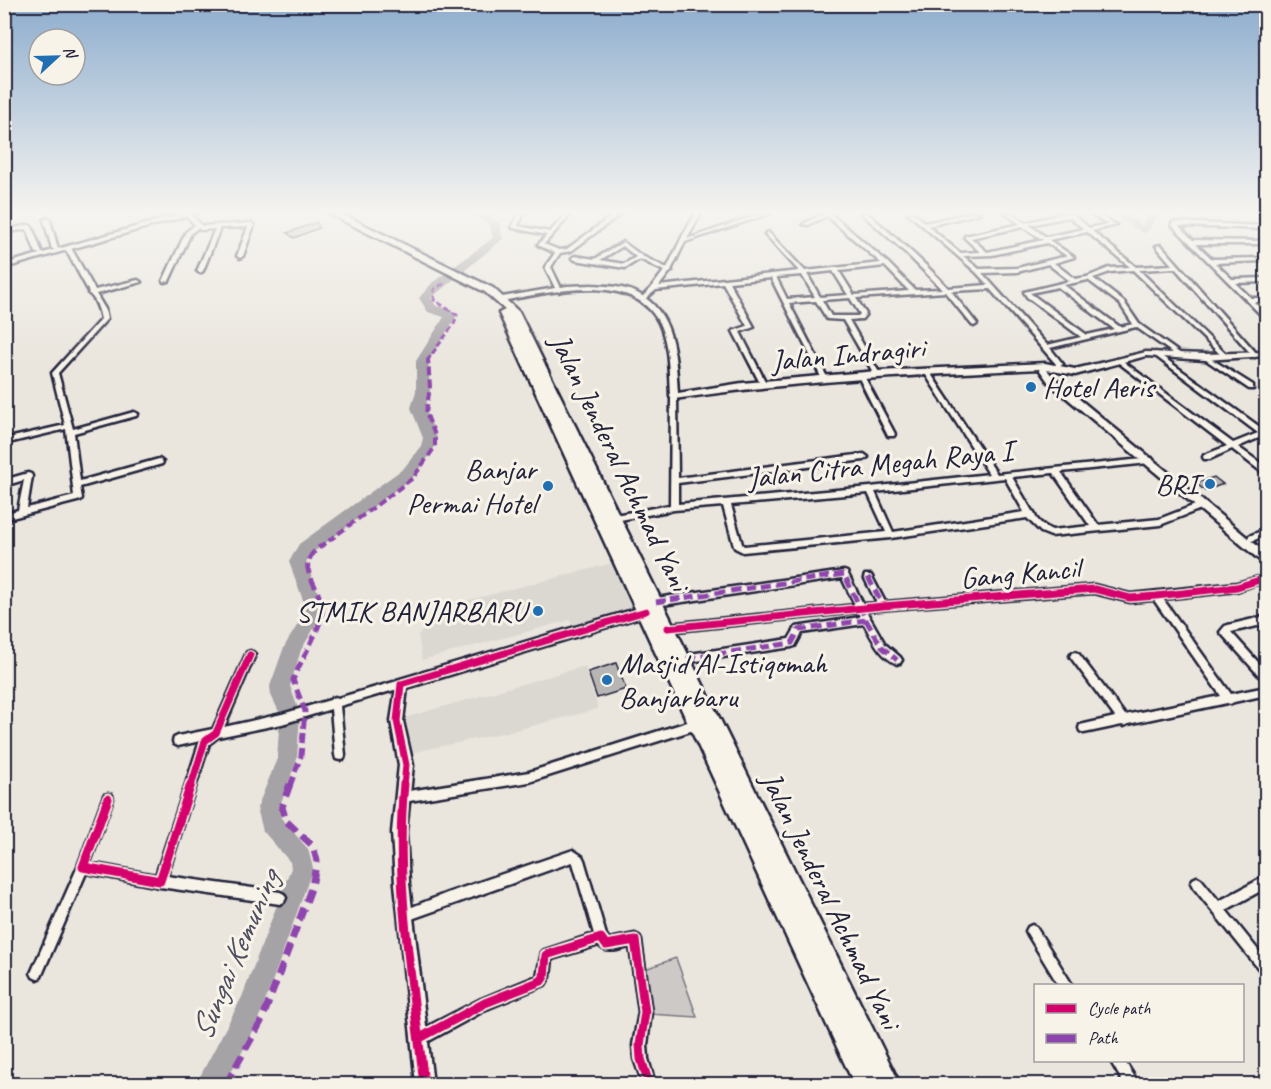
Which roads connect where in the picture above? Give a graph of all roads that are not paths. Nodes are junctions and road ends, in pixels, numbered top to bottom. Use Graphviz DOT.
graph roads {
  1 [pos="76,264"];
  2 [pos="174,264"];
  3 [pos="203,264"];
  4 [pos="428,264"];
  5 [pos="430,264"];
  6 [pos="550,264"];
  7 [pos="654,264"];
  8 [pos="673,264"];
  9 [pos="796,264"];
  10 [pos="886,264"];
  11 [pos="923,264"];
  12 [pos="971,264"];
  13 [pos="1042,264"];
  14 [pos="1051,264"];
  15 [pos="1129,264"];
  16 [pos="1215,264"];
  17 [pos="1177,266"];
  18 [pos="1134,268"];
  19 [pos="200,271"];
  20 [pos="669,271"];
  21 [pos="836,271"];
  22 [pos="978,271"];
  23 [pos="804,273"];
  24 [pos="454,276"];
  25 [pos="772,277"];
  26 [pos="1089,278"];
  27 [pos="1266,280"];
  28 [pos="166,281"];
  29 [pos="725,281"];
  30 [pos="1231,281"];
  31 [pos="138,282"];
  32 [pos="1075,282"];
  33 [pos="1060,285"];
  34 [pos="990,287"];
  35 [pos="657,288"];
  36 [pos="948,289"];
  37 [pos="559,290"];
  38 [pos="912,291"];
  39 [pos="92,293"];
  40 [pos="1027,293"];
  41 [pos="853,296"];
  42 [pos="644,298"];
  43 [pos="818,298"];
  44 [pos="502,299"];
  45 [pos="1250,300"];
  46 [pos="1266,300"];
  47 [pos="786,301"];
  48 [pos="1266,317"];
  49 [pos="845,318"];
  50 [pos="974,324"];
  51 [pos="1137,325"];
  52 [pos="1119,330"];
  53 [pos="1085,337"];
  54 [pos="1048,348"];
  55 [pos="1156,354"];
  56 [pos="1266,354"];
  57 [pos="1179,355"];
  58 [pos="1255,355"];
  59 [pos="1225,356"];
  60 [pos="1205,357"];
  61 [pos="1118,360"];
  62 [pos="1059,368"];
  63 [pos="1045,370"];
  64 [pos="927,372"];
  65 [pos="877,374"];
  66 [pos="861,376"];
  67 [pos="825,379"];
  68 [pos="764,385"];
  69 [pos="546,386"];
  70 [pos="1251,387"];
  71 [pos="674,396"];
  72 [pos="134,414"];
  73 [pos="69,429"];
  74 [pos="1266,433"];
  75 [pos="891,434"];
  76 [pos="569,436"];
  77 [pos="4,442"];
  78 [pos="1232,445"];
  79 [pos="864,457"];
  80 [pos="1207,457"];
  81 [pos="1149,460"];
  82 [pos="159,462"];
  83 [pos="1055,470"];
  84 [pos="1266,471"];
  85 [pos="1007,476"];
  86 [pos="995,477"];
  87 [pos="674,481"];
  88 [pos="4,483"];
  89 [pos="76,485"];
  90 [pos="870,490"];
  91 [pos="727,504"];
  92 [pos="1203,505"];
  93 [pos="674,507"];
  94 [pos="22,513"];
  95 [pos="1030,514"];
  96 [pos="4,518"];
  97 [pos="615,518"];
  98 [pos="1096,529"];
  99 [pos="1266,532"];
  100 [pos="891,535"];
  101 [pos="1252,538"];
  102 [pos="1266,550"];
  103 [pos="1266,558"];
  104 [pos="868,577"];
  105 [pos="1266,578"];
  106 [pos="1156,596"];
  107 [pos="882,606"];
  108 [pos="651,607"];
  109 [pos="860,608"];
  110 [pos="866,620"];
  111 [pos="1266,620"];
  112 [pos="668,628"];
  113 [pos="250,655"];
  114 [pos="1075,656"];
  115 [pos="683,659"];
  116 [pos="897,660"];
  117 [pos="1266,677"];
  118 [pos="401,684"];
  119 [pos="1266,691"];
  120 [pos="1230,700"];
  121 [pos="334,701"];
  122 [pos="1124,721"];
  123 [pos="697,723"];
  124 [pos="1083,728"];
  125 [pos="216,733"];
  126 [pos="178,741"];
  127 [pos="340,754"];
  128 [pos="403,797"];
  129 [pos="108,799"];
  130 [pos="83,867"];
  131 [pos="775,870"];
  132 [pos="160,881"];
  133 [pos="1266,882"];
  134 [pos="1197,883"];
  135 [pos="280,898"];
  136 [pos="1218,908"];
  137 [pos="406,915"];
  138 [pos="1032,931"];
  139 [pos="601,938"];
  140 [pos="1266,969"];
  141 [pos="36,973"];
  142 [pos="1066,984"];
  143 [pos="846,1020"];
  144 [pos="420,1038"];
  145 [pos="1117,1062"];
  146 [pos="424,1084"];
  147 [pos="649,1084"];
  148 [pos="866,1084"];
  149 [pos="888,1084"];
  150 [pos="1131,1084"];
  1 -- 39 [label="street"];
  2 -- 28 [label="street"];
  3 -- 19 [label="street"];
  4 -- 24 [label="highway, Jalan Jenderal Achmad Yani"];
  5 -- 24 [label="highway, Jalan Jenderal Achmad Yani"];
  6 -- 37 [label="street"];
  7 -- 20 [label="street"];
  8 -- 20 [label="street"];
  9 -- 23 [label="street"];
  10 -- 21 [label="street"];
  10 -- 38 [label="street"];
  11 -- 36 [label="street"];
  12 -- 22 [label="street"];
  13 -- 22 [label="street"];
  14 -- 32 [label="street"];
  15 -- 18 [label="street"];
  16 -- 30 [label="street"];
  17 -- 18 [label="street"];
  17 -- 58 [label="street"];
  18 -- 26 [label="street"];
  18 -- 59 [label="street"];
  20 -- 35 [label="street"];
  21 -- 23 [label="street"];
  21 -- 41 [label="street"];
  22 -- 34 [label="street"];
  23 -- 25 [label="street"];
  23 -- 43 [label="street"];
  24 -- 44 [label="highway, Jalan Jenderal Achmad Yani"];
  24 -- 69 [label="highway, Jalan Jenderal Achmad Yani"];
  25 -- 29 [label="street"];
  25 -- 47 [label="street"];
  26 -- 32 [label="street"];
  26 -- 51 [label="street"];
  27 -- 30 [label="street"];
  29 -- 35 [label="street"];
  29 -- 68 [label="street"];
  30 -- 45 [label="street"];
  31 -- 39 [label="street"];
  32 -- 33 [label="street"];
  33 -- 40 [label="street"];
  33 -- 52 [label="street"];
  34 -- 36 [label="street"];
  34 -- 54 [label="street"];
  35 -- 42 [label="street"];
  36 -- 38 [label="street"];
  36 -- 50 [label="street"];
  37 -- 42 [label="main road"];
  37 -- 44 [label="main road"];
  38 -- 41 [label="street"];
  39 -- 73 [label="street"];
  40 -- 53 [label="street"];
  41 -- 43 [label="street"];
  41 -- 49 [label="street"];
  42 -- 71 [label="main road"];
  43 -- 47 [label="street"];
  43 -- 49 [label="street"];
  44 -- 69 [label="highway, Jalan Jenderal Achmad Yani"];
  45 -- 46 [label="street"];
  45 -- 48 [label="street"];
  47 -- 67 [label="street"];
  49 -- 65 [label="street"];
  51 -- 52 [label="street"];
  51 -- 57 [label="street"];
  52 -- 53 [label="street"];
  53 -- 54 [label="street"];
  54 -- 62 [label="street"];
  55 -- 57 [label="main road"];
  55 -- 61 [label="main road"];
  55 -- 74 [label="street"];
  56 -- 58 [label="main road"];
  57 -- 60 [label="main road"];
  58 -- 59 [label="main road"];
  59 -- 60 [label="main road"];
  60 -- 70 [label="street"];
  61 -- 62 [label="main road"];
  61 -- 78 [label="street"];
  62 -- 63 [label="main road"];
  62 -- 101 [label="main road"];
  63 -- 64 [label="main road, Jalan Indragiri"];
  63 -- 81 [label="main road"];
  64 -- 65 [label="main road, Jalan Indragiri"];
  64 -- 86 [label="street"];
  65 -- 66 [label="main road, Jalan Indragiri"];
  66 -- 67 [label="main road, Jalan Indragiri"];
  66 -- 75 [label="street"];
  67 -- 68 [label="main road, Jalan Indragiri"];
  68 -- 71 [label="main road, Jalan Indragiri"];
  69 -- 76 [label="highway, Jalan Jenderal Achmad Yani"];
  71 -- 87 [label="street"];
  72 -- 73 [label="street"];
  73 -- 77 [label="street"];
  73 -- 89 [label="street"];
  74 -- 78 [label="street"];
  76 -- 97 [label="highway, Jalan Jenderal Achmad Yani"];
  76 -- 108 [label="highway, Jalan Jenderal Achmad Yani"];
  78 -- 80 [label="street"];
  78 -- 84 [label="street"];
  79 -- 87 [label="street"];
  81 -- 83 [label="street, Jalan Citra Megah Raya I"];
  81 -- 92 [label="main road"];
  82 -- 89 [label="street"];
  83 -- 85 [label="street, Jalan Citra Megah Raya I"];
  83 -- 98 [label="street"];
  85 -- 86 [label="street, Jalan Citra Megah Raya I"];
  85 -- 95 [label="street"];
  86 -- 90 [label="street, Jalan Citra Megah Raya I"];
  87 -- 93 [label="street"];
  88 -- 94 [label="street"];
  89 -- 94 [label="street"];
  90 -- 91 [label="street, Jalan Citra Megah Raya I"];
  90 -- 100 [label="street"];
  91 -- 93 [label="street, Jalan Citra Megah Raya I"];
  91 -- 100 [label="street"];
  92 -- 98 [label="street"];
  92 -- 103 [label="main road"];
  93 -- 97 [label="street, Jalan Citra Megah Raya I"];
  94 -- 96 [label="street"];
  95 -- 98 [label="street"];
  95 -- 100 [label="street"];
  97 -- 108 [label="highway, Jalan Jenderal Achmad Yani"];
  99 -- 101 [label="street"];
  101 -- 102 [label="main road"];
  104 -- 107 [label="street"];
  105 -- 106 [label="street, Gang Kancil"];
  106 -- 107 [label="street, Gang Kancil"];
  106 -- 120 [label="street"];
  107 -- 109 [label="street, Gang Kancil"];
  108 -- 109 [label="street"];
  108 -- 112 [label="highway, Jalan Jenderal Achmad Yani"];
  108 -- 118 [label="main road"];
  108 -- 123 [label="highway, Jalan Jenderal Achmad Yani"];
  109 -- 110 [label="street"];
  109 -- 112 [label="street, Gang Kancil"];
  110 -- 115 [label="street"];
  110 -- 116 [label="street"];
  111 -- 117 [label="street"];
  112 -- 115 [label="highway, Jalan Jenderal Achmad Yani"];
  113 -- 125 [label="street"];
  114 -- 122 [label="street"];
  115 -- 131 [label="highway, Jalan Jenderal Achmad Yani"];
  118 -- 121 [label="street"];
  118 -- 128 [label="main road"];
  119 -- 120 [label="street"];
  120 -- 122 [label="street"];
  121 -- 125 [label="street"];
  121 -- 127 [label="street"];
  122 -- 124 [label="street"];
  123 -- 128 [label="street"];
  123 -- 131 [label="highway, Jalan Jenderal Achmad Yani"];
  125 -- 126 [label="street"];
  125 -- 132 [label="street"];
  128 -- 137 [label="main road"];
  129 -- 130 [label="street"];
  130 -- 132 [label="street"];
  130 -- 141 [label="street"];
  131 -- 143 [label="highway, Jalan Jenderal Achmad Yani"];
  132 -- 135 [label="street"];
  133 -- 136 [label="street"];
  134 -- 136 [label="street"];
  136 -- 140 [label="street"];
  137 -- 139 [label="street"];
  137 -- 144 [label="main road"];
  138 -- 142 [label="street"];
  139 -- 144 [label="street"];
  139 -- 147 [label="street"];
  143 -- 148 [label="highway, Jalan Jenderal Achmad Yani"];
  143 -- 149 [label="highway, Jalan Jenderal Achmad Yani"];
  144 -- 146 [label="main road"];
  145 -- 150 [label="street"];
}
